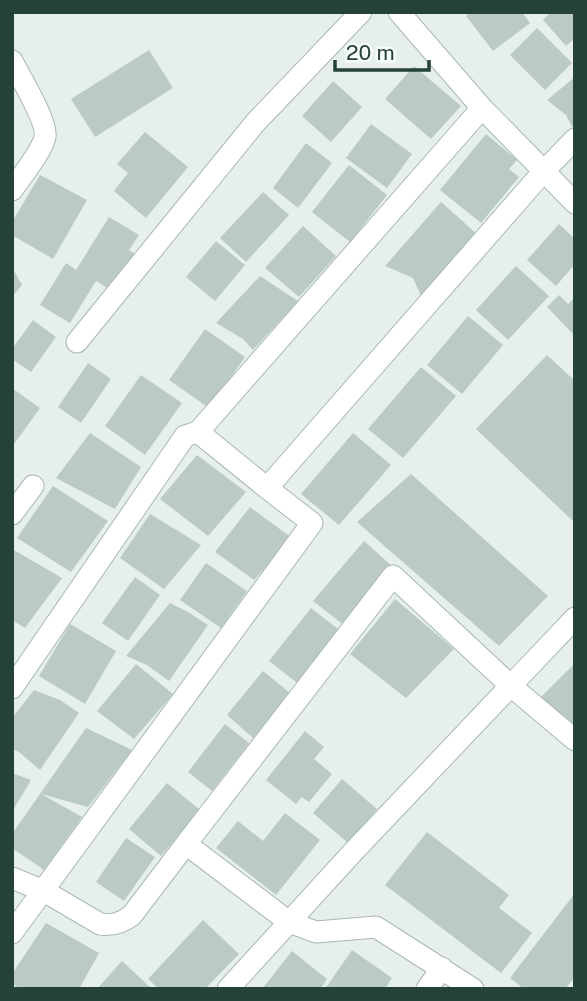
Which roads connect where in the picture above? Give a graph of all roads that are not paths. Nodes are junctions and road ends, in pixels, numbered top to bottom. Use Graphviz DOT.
graph roads {
  1 [pos="361,12"];
  2 [pos="399,12"];
  3 [pos="12,61"];
  4 [pos="482,108"];
  5 [pos="575,139"];
  6 [pos="543,172"];
  7 [pos="12,190"];
  8 [pos="575,203"];
  9 [pos="77,342"];
  10 [pos="198,432"];
  11 [pos="33,486"];
  12 [pos="268,488"];
  13 [pos="12,514"];
  14 [pos="575,618"];
  15 [pos="511,686"];
  16 [pos="12,688"];
  17 [pos="575,740"];
  18 [pos="186,844"];
  19 [pos="12,878"];
  20 [pos="44,891"];
  21 [pos="289,922"];
  22 [pos="12,933"];
  23 [pos="442,968"];
  24 [pos="228,989"];
  25 [pos="427,989"];
  26 [pos="474,989"];
  1 -- 9 [label="street"];
  2 -- 4 [label="street"];
  3 -- 7 [label="street"];
  4 -- 6 [label="street"];
  4 -- 10 [label="street"];
  5 -- 6 [label="street"];
  6 -- 8 [label="street"];
  6 -- 12 [label="street"];
  10 -- 12 [label="street"];
  10 -- 16 [label="street"];
  11 -- 13 [label="street"];
  12 -- 20 [label="street"];
  14 -- 15 [label="street"];
  15 -- 17 [label="street"];
  15 -- 18 [label="street"];
  15 -- 21 [label="street"];
  18 -- 20 [label="street"];
  18 -- 21 [label="street"];
  19 -- 20 [label="street"];
  20 -- 22 [label="street"];
  21 -- 23 [label="street"];
  21 -- 24 [label="street"];
  23 -- 25 [label="street"];
  23 -- 26 [label="street"];
}
